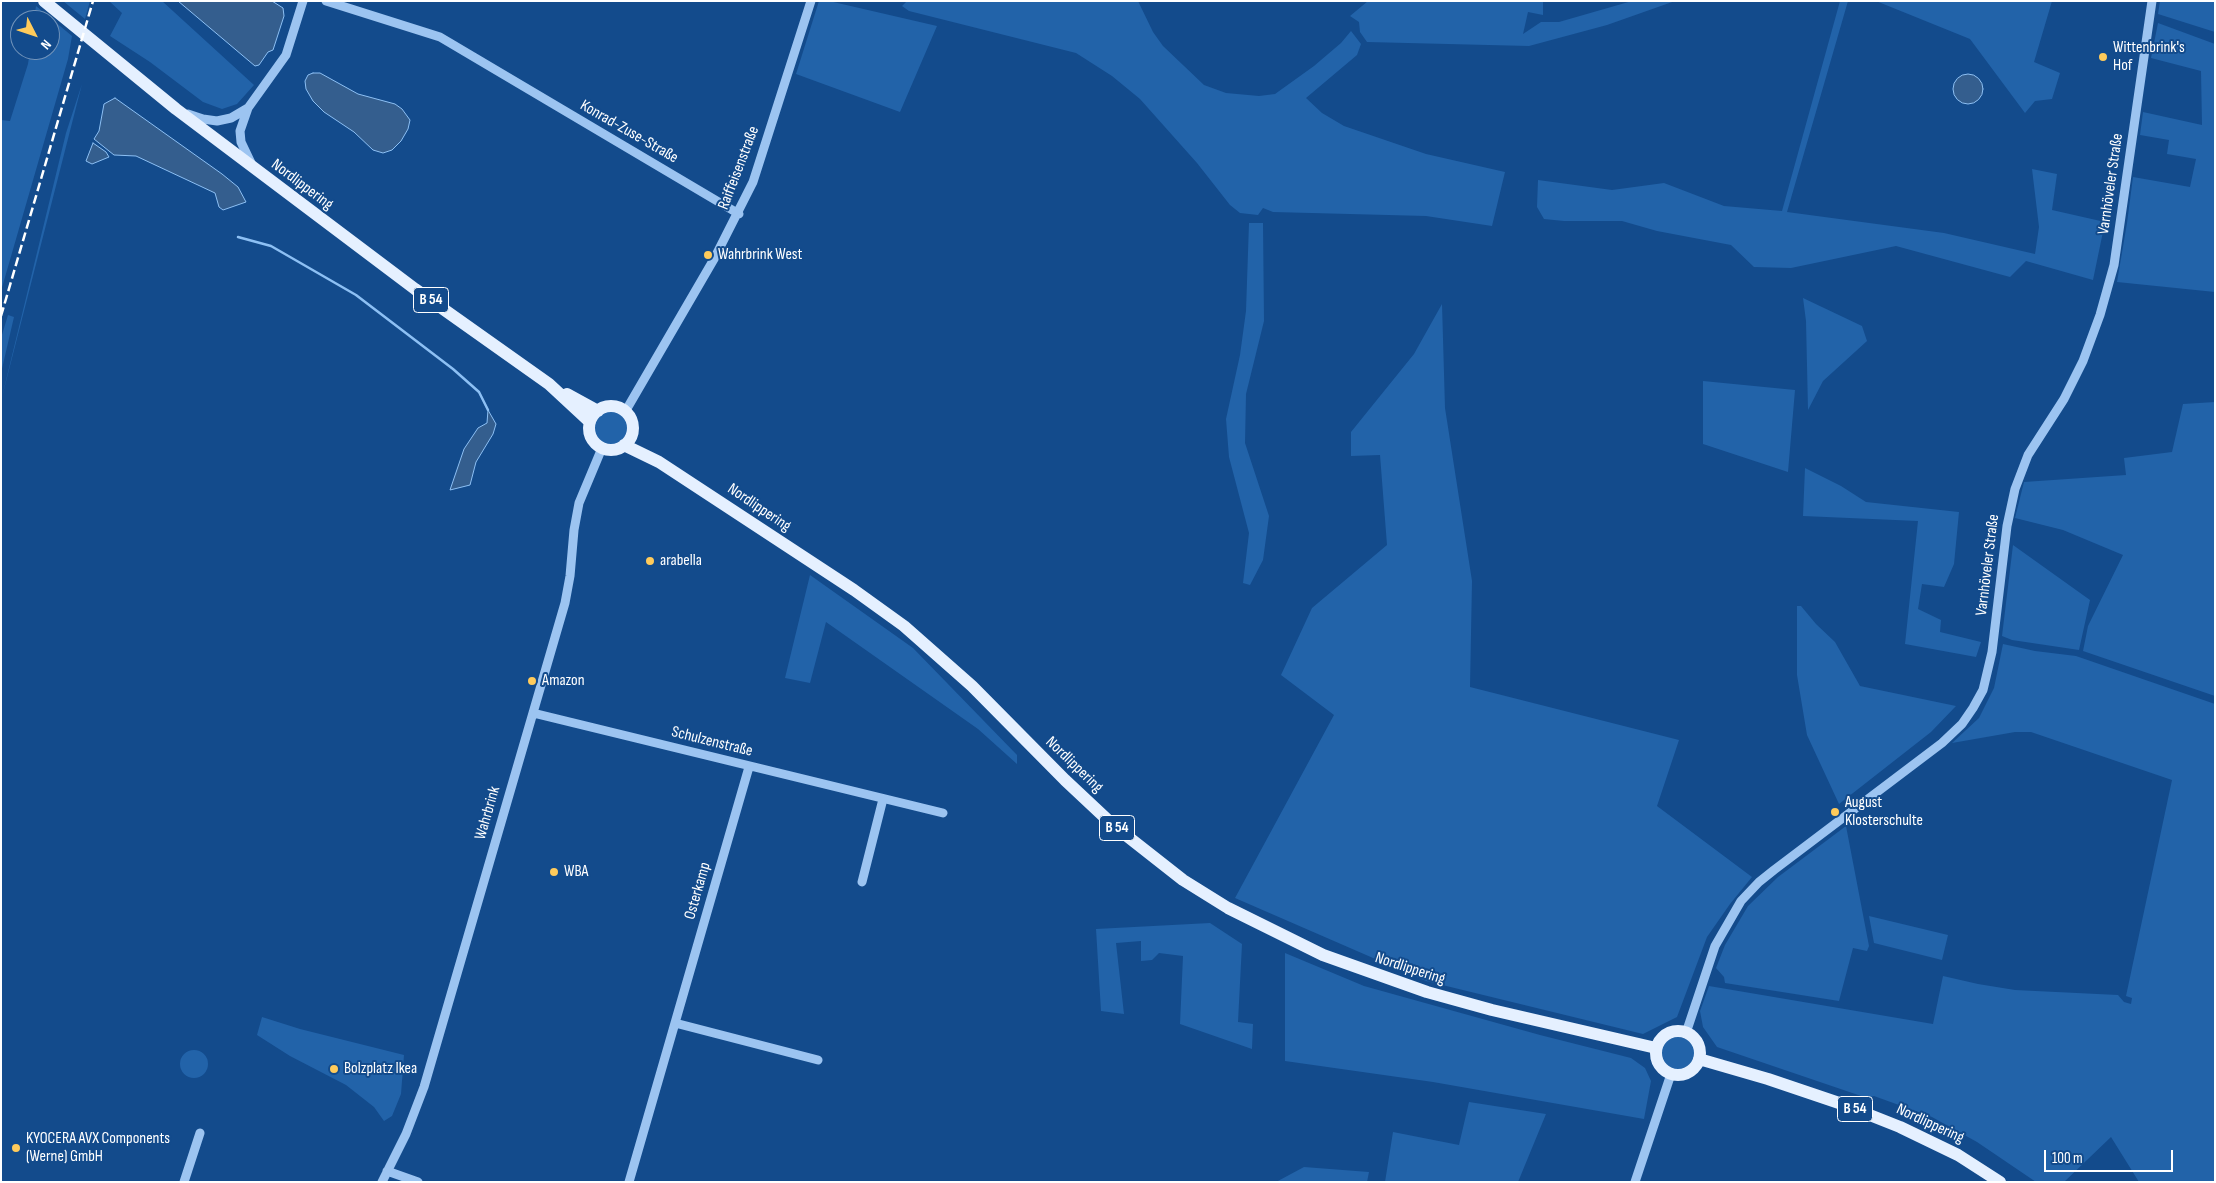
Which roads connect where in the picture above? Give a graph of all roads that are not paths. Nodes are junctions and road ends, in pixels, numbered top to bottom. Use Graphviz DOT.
graph roads {
  1 [pos="44,1"];
  2 [pos="303,1"];
  3 [pos="326,1"];
  4 [pos="811,1"];
  5 [pos="2152,1"];
  6 [pos="248,108"];
  7 [pos="176,109"];
  8 [pos="255,169"];
  9 [pos="739,214"];
  10 [pos="549,384"];
  11 [pos="598,411"];
  12 [pos="625,412"];
  13 [pos="590,422"];
  14 [pos="632,434"];
  15 [pos="624,445"];
  16 [pos="602,448"];
  17 [pos="659,462"];
  18 [pos="534,713"];
  19 [pos="749,767"];
  20 [pos="883,799"];
  21 [pos="943,813"];
  22 [pos="862,882"];
  23 [pos="675,1023"];
  24 [pos="1686,1033"];
  25 [pos="1656,1048"];
  26 [pos="1699,1059"];
  27 [pos="818,1060"];
  28 [pos="1671,1074"];
  29 [pos="200,1133"];
  30 [pos="388,1171"];
  31 [pos="184,1182"];
  32 [pos="382,1182"];
  33 [pos="418,1182"];
  34 [pos="629,1182"];
  35 [pos="1635,1182"];
  36 [pos="2000,1182"];
  1 -- 7 [label="main road, Nordlippering / B 54"];
  2 -- 6 [label="street"];
  3 -- 9 [label="street, Konrad-Zuse-Straße"];
  4 -- 9 [label="street, Raiffeisenstraße"];
  5 -- 24 [label="street, Varnhöveler Straße"];
  6 -- 7 [label="street"];
  6 -- 8 [label="street"];
  7 -- 8 [label="main road, Nordlippering / B 54"];
  8 -- 10 [label="main road, Nordlippering / B 54"];
  9 -- 12 [label="street, Raiffeisenstraße"];
  10 -- 11 [label="main road, Nordlippering / B 54"];
  10 -- 13 [label="main road, Nordlippering / B 54"];
  11 -- 12 [label="main road"];
  11 -- 13 [label="main road"];
  12 -- 14 [label="main road"];
  13 -- 16 [label="main road"];
  14 -- 15 [label="main road"];
  14 -- 17 [label="main road, Nordlippering / B 54"];
  15 -- 16 [label="main road"];
  15 -- 17 [label="main road, Nordlippering / B 54"];
  16 -- 18 [label="street, Wahrbrink"];
  17 -- 25 [label="main road, Nordlippering / B 54"];
  18 -- 19 [label="street, Schulzenstraße"];
  18 -- 30 [label="street, Wahrbrink"];
  19 -- 20 [label="street, Schulzenstraße"];
  19 -- 23 [label="street, Osterkamp"];
  20 -- 21 [label="street, Schulzenstraße"];
  20 -- 22 [label="street"];
  23 -- 27 [label="street"];
  23 -- 34 [label="street, Osterkamp"];
  24 -- 25 [label="main road"];
  24 -- 26 [label="main road"];
  25 -- 28 [label="main road"];
  26 -- 28 [label="main road"];
  26 -- 36 [label="main road, Nordlippering / B 54"];
  28 -- 35 [label="street"];
  29 -- 31 [label="street"];
  30 -- 32 [label="street, Wahrbrink"];
  30 -- 33 [label="street"];
}
